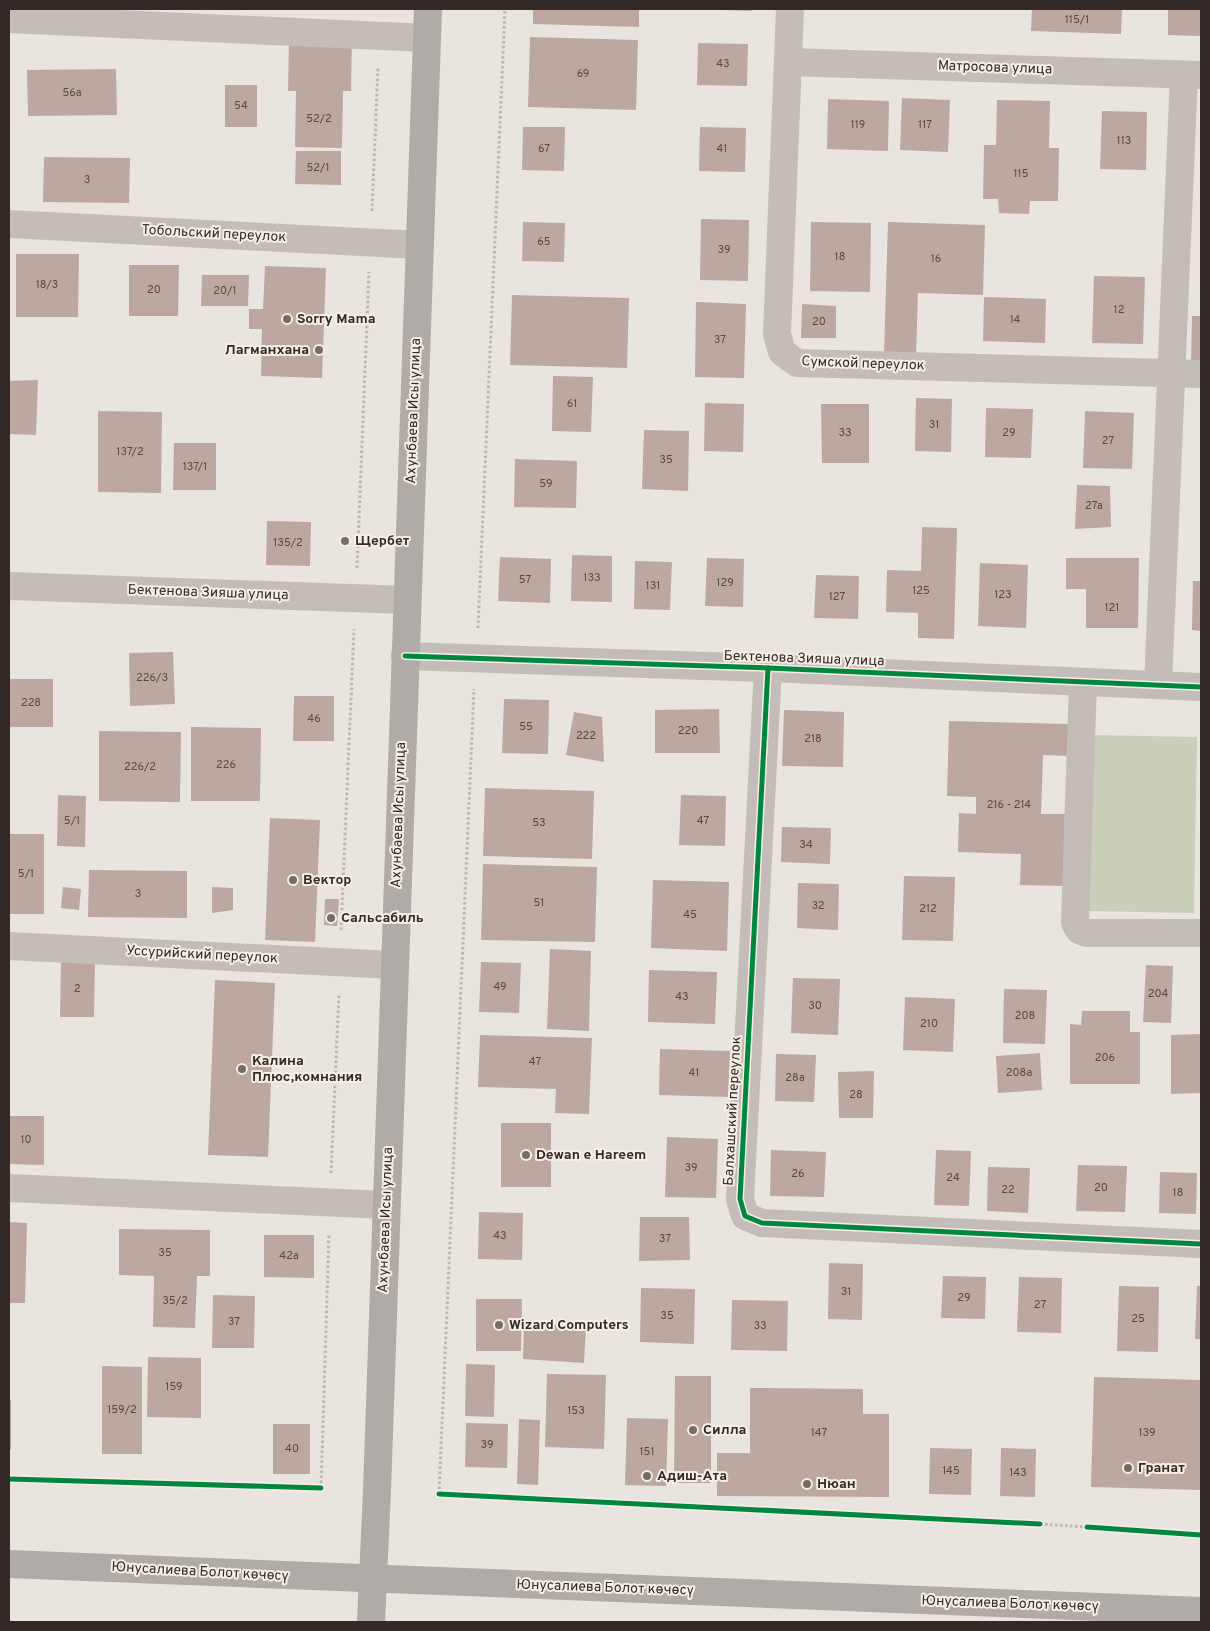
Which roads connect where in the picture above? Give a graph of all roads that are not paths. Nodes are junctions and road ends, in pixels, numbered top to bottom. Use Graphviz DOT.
graph roads {
  1 [pos="428,9"];
  2 [pos="790,9"];
  3 [pos="9,19"];
  4 [pos="426,38"];
  5 [pos="788,62"];
  6 [pos="1192,75"];
  7 [pos="9,224"];
  8 [pos="420,245"];
  9 [pos="1170,372"];
  10 [pos="1201,374"];
  11 [pos="9,586"];
  12 [pos="407,600"];
  13 [pos="405,656"];
  14 [pos="768,668"];
  15 [pos="1083,682"];
  16 [pos="1158,685"];
  17 [pos="1201,687"];
  18 [pos="1201,933"];
  19 [pos="9,946"];
  20 [pos="394,965"];
  21 [pos="9,1188"];
  22 [pos="386,1205"];
  23 [pos="1201,1244"];
  24 [pos="9,1564"];
  25 [pos="372,1580"];
  26 [pos="1201,1611"];
  27 [pos="371,1622"];
  1 -- 4 [label="main road, Ахунбаева Исы улица"];
  2 -- 5 [label="street, Сумской переулок"];
  3 -- 4 [label="street"];
  4 -- 8 [label="main road, Ахунбаева Исы улица"];
  5 -- 6 [label="street, Матросова улица"];
  5 -- 9 [label="street, Сумской переулок"];
  6 -- 9 [label="street"];
  7 -- 8 [label="street, Тобольский переулок"];
  8 -- 12 [label="main road, Ахунбаева Исы улица"];
  9 -- 10 [label="street, Сумской переулок"];
  9 -- 16 [label="street"];
  11 -- 12 [label="street, Бектенова Зияша улица"];
  12 -- 13 [label="main road, Ахунбаева Исы улица"];
  13 -- 14 [label="street, Бектенова Зияша улица"];
  13 -- 20 [label="main road, Ахунбаева Исы улица"];
  14 -- 15 [label="street, Бектенова Зияша улица"];
  14 -- 23 [label="street, Балхашский переулок"];
  15 -- 16 [label="street, Бектенова Зияша улица"];
  15 -- 18 [label="street"];
  16 -- 17 [label="street, Бектенова Зияша улица"];
  19 -- 20 [label="street, Уссурийский переулок"];
  20 -- 22 [label="main road, Ахунбаева Исы улица"];
  21 -- 22 [label="street"];
  22 -- 25 [label="main road, Ахунбаева Исы улица"];
  24 -- 25 [label="main road, Юнусалиева Болот көчөсү"];
  25 -- 26 [label="main road, Юнусалиева Болот көчөсү"];
  25 -- 27 [label="main road, Ахунбаева Исы улица"];
}
